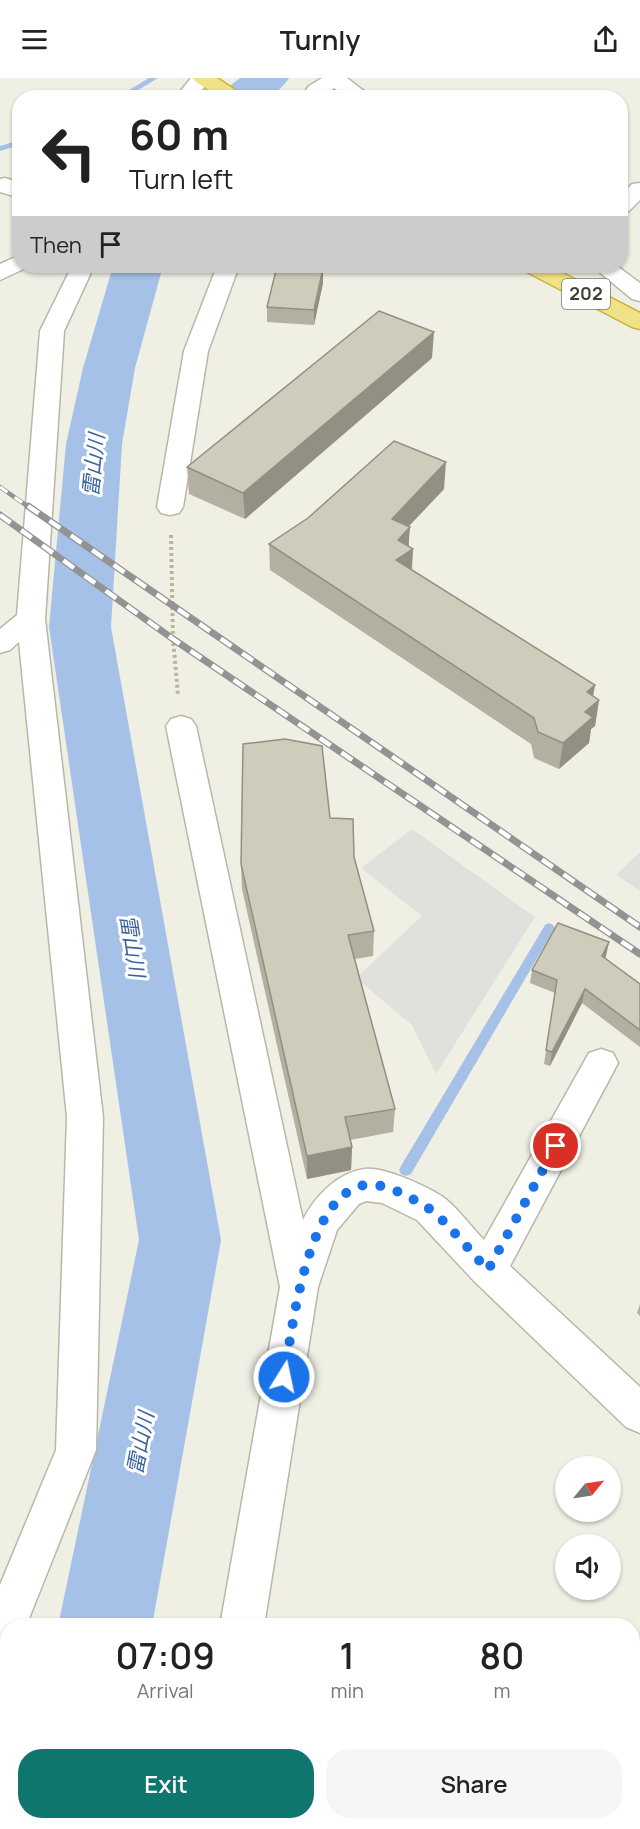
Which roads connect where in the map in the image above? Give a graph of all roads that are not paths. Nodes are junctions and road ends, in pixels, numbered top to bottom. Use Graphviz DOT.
graph roads {
  1 [pos="337,79"];
  2 [pos="207,81"];
  3 [pos="223,90"];
  4 [pos="316,90"];
  5 [pos="352,90"];
  6 [pos="640,189"];
  7 [pos="628,200"];
  8 [pos="80,273"];
  9 [pos="225,273"];
  10 [pos="546,273"];
  11 [pos="612,273"];
  12 [pos="640,294"];
  13 [pos="640,322"];
  14 [pos="170,507"];
  15 [pos="31,619"];
  16 [pos="0,643"];
  17 [pos="182,726"];
  18 [pos="601,1063"];
  19 [pos="488,1270"];
  20 [pos="299,1287"];
  21 [pos="640,1414"];
  22 [pos="8,1618"];
  23 [pos="243,1618"];
  1 -- 4 [label="street"];
  1 -- 5 [label="street"];
  2 -- 3 [label="highway"];
  6 -- 7 [label="street"];
  8 -- 15 [label="street"];
  9 -- 14 [label="street"];
  10 -- 13 [label="highway, 202"];
  11 -- 12 [label="street"];
  15 -- 16 [label="street"];
  15 -- 22 [label="street"];
  17 -- 20 [label="street"];
  18 -- 19 [label="street"];
  19 -- 20 [label="street"];
  19 -- 21 [label="street"];
  20 -- 23 [label="street"];
}
